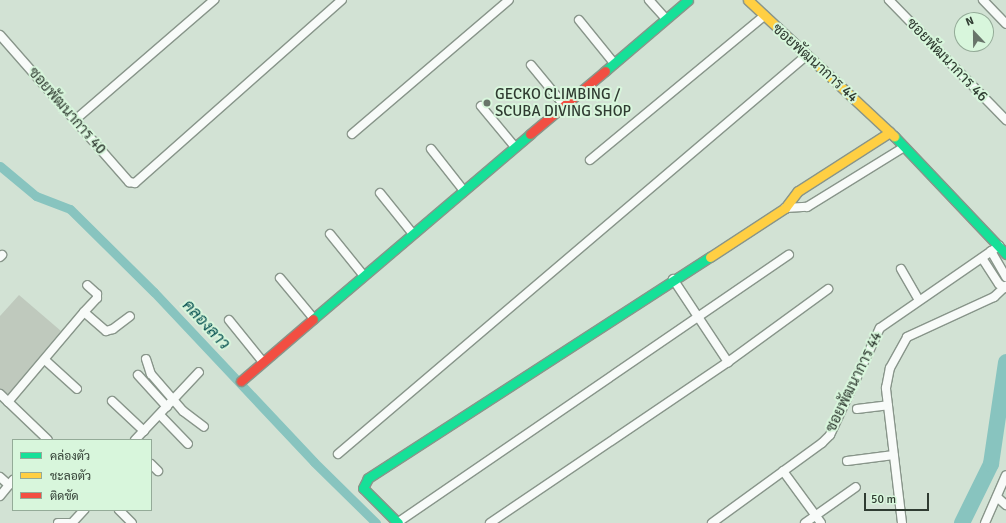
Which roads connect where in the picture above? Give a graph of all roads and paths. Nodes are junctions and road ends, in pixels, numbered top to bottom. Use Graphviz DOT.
graph roads {
  1 [pos="214,0"];
  2 [pos="342,0"];
  3 [pos="509,0"];
  4 [pos="649,0"];
  5 [pos="688,0"];
  6 [pos="748,0"];
  7 [pos="889,0"];
  8 [pos="983,0"];
  9 [pos="764,16"];
  10 [pos="666,19"];
  11 [pos="579,20"];
  12 [pos="1005,21"];
  13 [pos="0,35"];
  14 [pos="807,55"];
  15 [pos="614,63"];
  16 [pos="531,65"];
  17 [pos="564,105"];
  18 [pos="481,106"];
  19 [pos="76,120"];
  20 [pos="1006,120"];
  21 [pos="890,132"];
  22 [pos="352,134"];
  23 [pos="515,147"];
  24 [pos="904,147"];
  25 [pos="431,148"];
  26 [pos="590,160"];
  27 [pos="464,191"];
  28 [pos="380,193"];
  29 [pos="785,208"];
  30 [pos="330,234"];
  31 [pos="413,234"];
  32 [pos="995,249"];
  33 [pos="1006,254"];
  34 [pos="789,255"];
  35 [pos="982,258"];
  36 [pos="901,269"];
  37 [pos="364,276"];
  38 [pos="1006,277"];
  39 [pos="280,278"];
  40 [pos="672,280"];
  41 [pos="87,285"];
  42 [pos="1006,287"];
  43 [pos="828,289"];
  44 [pos="919,300"];
  45 [pos="84,312"];
  46 [pos="130,316"];
  47 [pos="314,318"];
  48 [pos="698,318"];
  49 [pos="229,320"];
  50 [pos="146,359"];
  51 [pos="45,360"];
  52 [pos="263,362"];
  53 [pos="728,362"];
  54 [pos="199,372"];
  55 [pos="138,375"];
  56 [pos="241,381"];
  57 [pos="77,389"];
  58 [pos="0,394"];
  59 [pos="112,401"];
  60 [pos="8,402"];
  61 [pos="170,403"];
  62 [pos="888,405"];
  63 [pos="857,409"];
  64 [pos="160,415"];
  65 [pos="204,428"];
  66 [pos="144,431"];
  67 [pos="46,439"];
  68 [pos="136,439"];
  69 [pos="188,444"];
  70 [pos="338,454"];
  71 [pos="894,456"];
  72 [pos="847,461"];
  73 [pos="152,465"];
  74 [pos="158,471"];
  75 [pos="783,471"];
  76 [pos="1006,475"];
  77 [pos="0,477"];
  78 [pos="11,482"];
  79 [pos="856,486"];
  80 [pos="0,496"];
  81 [pos="997,497"];
  82 [pos="1006,505"];
  83 [pos="83,511"];
  84 [pos="120,511"];
  85 [pos="815,516"];
  86 [pos="58,523"];
  87 [pos="70,523"];
  88 [pos="132,523"];
  89 [pos="398,523"];
  90 [pos="490,523"];
  91 [pos="712,523"];
  92 [pos="804,523"];
  93 [pos="821,523"];
  94 [pos="902,523"];
  95 [pos="985,523"];
  1 -- 19 [label="street"];
  2 -- 19 [label="street, ซอยพัฒนาการ 40"];
  3 -- 22 [label="street"];
  4 -- 10 [label="street"];
  5 -- 10 [label="street"];
  6 -- 9 [label="street, ซอยพัฒนาการ 44"];
  7 -- 20 [label="street, ซอยพัฒนาการ 46"];
  8 -- 12 [label="street"];
  9 -- 14 [label="street, ซอยพัฒนาการ 44"];
  9 -- 26 [label="street"];
  10 -- 15 [label="street"];
  11 -- 15 [label="street"];
  13 -- 19 [label="street, ซอยพัฒนาการ 40"];
  14 -- 21 [label="street, ซอยพัฒนาการ 44"];
  14 -- 70 [label="street"];
  15 -- 17 [label="street"];
  16 -- 17 [label="street"];
  17 -- 23 [label="street"];
  18 -- 23 [label="street"];
  21 -- 24 [label="street, ซอยพัฒนาการ 44"];
  21 -- 29 [label="street"];
  23 -- 27 [label="street"];
  24 -- 29 [label="street"];
  24 -- 32 [label="street, ซอยพัฒนาการ 44"];
  25 -- 27 [label="street"];
  27 -- 31 [label="street"];
  28 -- 31 [label="street"];
  29 -- 40 [label="street"];
  30 -- 37 [label="street"];
  31 -- 37 [label="street"];
  32 -- 33 [label="street, ซอยพัฒนาการ 44"];
  32 -- 35 [label="street, ซอยพัฒนาการ 44"];
  32 -- 38 [label="street"];
  34 -- 48 [label="street"];
  35 -- 42 [label="street"];
  35 -- 44 [label="street, ซอยพัฒนาการ 44"];
  36 -- 44 [label="street"];
  37 -- 47 [label="street"];
  39 -- 47 [label="street"];
  40 -- 48 [label="street"];
  40 -- 89 [label="street"];
  41 -- 45 [label="street"];
  42 -- 62 [label="street"];
  43 -- 53 [label="street"];
  44 -- 75 [label="street, ซอยพัฒนาการ 44"];
  45 -- 46 [label="street"];
  45 -- 51 [label="street"];
  47 -- 52 [label="street"];
  48 -- 53 [label="street"];
  48 -- 89 [label="street"];
  49 -- 52 [label="street"];
  50 -- 61 [label="street"];
  51 -- 57 [label="street"];
  51 -- 60 [label="street"];
  52 -- 56 [label="street"];
  53 -- 90 [label="street"];
  54 -- 61 [label="street"];
  55 -- 61 [label="street"];
  58 -- 60 [label="street"];
  59 -- 66 [label="street"];
  60 -- 67 [label="street"];
  61 -- 64 [label="street"];
  61 -- 65 [label="street"];
  62 -- 63 [label="street"];
  62 -- 71 [label="street"];
  64 -- 66 [label="street"];
  64 -- 69 [label="street"];
  66 -- 68 [label="street"];
  71 -- 72 [label="street"];
  71 -- 94 [label="street"];
  73 -- 74 [label="street"];
  75 -- 85 [label="street"];
  75 -- 91 [label="street, ซอยพัฒนาการ 44"];
  76 -- 81 [label="street"];
  77 -- 78 [label="street"];
  78 -- 80 [label="street"];
  79 -- 85 [label="street"];
  81 -- 82 [label="street"];
  81 -- 95 [label="street"];
  83 -- 87 [label="street"];
  84 -- 88 [label="street"];
  85 -- 92 [label="street"];
  85 -- 93 [label="street"];
  86 -- 87 [label="street"];
}
